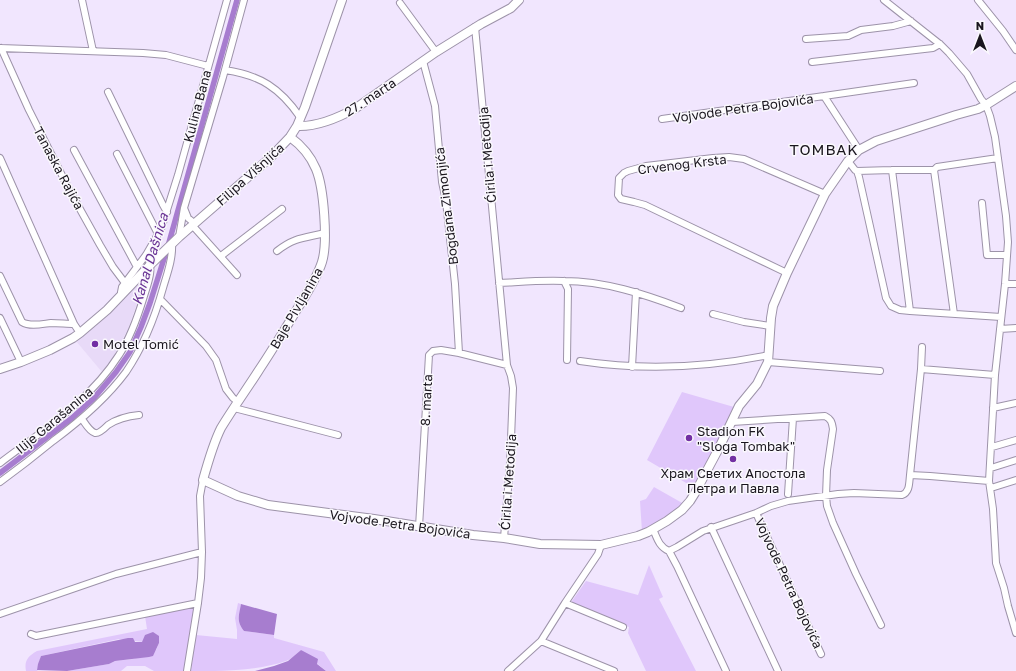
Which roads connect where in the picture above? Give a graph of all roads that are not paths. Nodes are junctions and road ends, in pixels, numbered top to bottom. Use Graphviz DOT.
graph roads {
  1 [pos="82,0"];
  2 [pos="227,0"];
  3 [pos="244,0"];
  4 [pos="342,0"];
  5 [pos="519,0"];
  6 [pos="884,0"];
  7 [pos="978,0"];
  8 [pos="400,3"];
  9 [pos="911,21"];
  10 [pos="475,27"];
  11 [pos="806,39"];
  12 [pos="940,44"];
  13 [pos="0,48"];
  14 [pos="1016,50"];
  15 [pos="93,51"];
  16 [pos="436,52"];
  17 [pos="423,61"];
  18 [pos="812,62"];
  19 [pos="208,66"];
  20 [pos="225,70"];
  21 [pos="914,83"];
  22 [pos="1016,86"];
  23 [pos="108,92"];
  24 [pos="824,96"];
  25 [pos="986,105"];
  26 [pos="300,117"];
  27 [pos="662,119"];
  28 [pos="297,126"];
  29 [pos="290,137"];
  30 [pos="74,150"];
  31 [pos="859,150"];
  32 [pos="117,154"];
  33 [pos="0,158"];
  34 [pos="998,158"];
  35 [pos="848,161"];
  36 [pos="892,170"];
  37 [pos="934,170"];
  38 [pos="857,171"];
  39 [pos="825,194"];
  40 [pos="982,203"];
  41 [pos="184,208"];
  42 [pos="282,209"];
  43 [pos="167,212"];
  44 [pos="193,224"];
  45 [pos="325,233"];
  46 [pos="158,234"];
  47 [pos="179,237"];
  48 [pos="1016,240"];
  49 [pos="1008,242"];
  50 [pos="172,244"];
  51 [pos="277,251"];
  52 [pos="146,255"];
  53 [pos="1007,255"];
  54 [pos="221,256"];
  55 [pos="151,264"];
  56 [pos="137,267"];
  57 [pos="787,273"];
  58 [pos="236,275"];
  59 [pos="0,276"];
  60 [pos="564,281"];
  61 [pos="125,283"];
  62 [pos="499,283"];
  63 [pos="1005,284"];
  64 [pos="1016,284"];
  65 [pos="636,292"];
  66 [pos="121,296"];
  67 [pos="160,299"];
  68 [pos="681,308"];
  69 [pos="910,311"];
  70 [pos="713,314"];
  71 [pos="954,314"];
  72 [pos="1001,317"];
  73 [pos="0,318"];
  74 [pos="74,324"];
  75 [pos="770,326"];
  76 [pos="1016,328"];
  77 [pos="1000,329"];
  78 [pos="80,333"];
  79 [pos="922,347"];
  80 [pos="459,353"];
  81 [pos="768,358"];
  82 [pos="567,360"];
  83 [pos="580,361"];
  84 [pos="21,362"];
  85 [pos="507,365"];
  86 [pos="632,367"];
  87 [pos="0,369"];
  88 [pos="921,369"];
  89 [pos="880,371"];
  90 [pos="995,375"];
  91 [pos="1016,403"];
  92 [pos="236,405"];
  93 [pos="993,408"];
  94 [pos="139,415"];
  95 [pos="793,418"];
  96 [pos="82,419"];
  97 [pos="732,422"];
  98 [pos="338,435"];
  99 [pos="1016,440"];
  100 [pos="992,447"];
  101 [pos="1016,460"];
  102 [pos="0,463"];
  103 [pos="991,468"];
  104 [pos="910,475"];
  105 [pos="203,480"];
  106 [pos="1016,480"];
  107 [pos="989,481"];
  108 [pos="0,482"];
  109 [pos="991,488"];
  110 [pos="788,494"];
  111 [pos="826,496"];
  112 [pos="756,513"];
  113 [pos="419,527"];
  114 [pos="711,528"];
  115 [pos="653,529"];
  116 [pos="504,538"];
  117 [pos="601,546"];
  118 [pos="669,551"];
  119 [pos="202,552"];
  120 [pos="198,603"];
  121 [pos="565,603"];
  122 [pos="0,614"];
  123 [pos="881,625"];
  124 [pos="623,627"];
  125 [pos="1016,633"];
  126 [pos="31,634"];
  127 [pos="541,641"];
  128 [pos="821,654"];
  129 [pos="188,671"];
  130 [pos="508,671"];
  131 [pos="614,671"];
  132 [pos="726,671"];
  133 [pos="778,671"];
  1 -- 15 [label="street"];
  2 -- 19 [label="street, Kulina Bana"];
  3 -- 20 [label="street"];
  4 -- 26 [label="street, Filipa Višnjića"];
  5 -- 10 [label="street, 27. marta"];
  6 -- 9 [label="street"];
  7 -- 14 [label="street"];
  8 -- 16 [label="street"];
  9 -- 11 [label="street"];
  9 -- 12 [label="street"];
  10 -- 16 [label="street, 27. marta"];
  10 -- 62 [label="street, Ćirila i Metodija"];
  12 -- 18 [label="street"];
  12 -- 25 [label="street"];
  13 -- 15 [label="street"];
  13 -- 61 [label="street, Tanaska Rajića"];
  15 -- 19 [label="street"];
  16 -- 17 [label="street, 27. marta"];
  17 -- 28 [label="street, 27. marta"];
  17 -- 80 [label="street, Bogdana Zimonjića"];
  19 -- 43 [label="street, Kulina Bana"];
  20 -- 26 [label="street"];
  20 -- 41 [label="street"];
  21 -- 24 [label="street, Vojvode Petra Bojovića"];
  22 -- 25 [label="street, Vojvode Petra Bojovića"];
  23 -- 43 [label="street"];
  24 -- 27 [label="street, Vojvode Petra Bojovića"];
  24 -- 31 [label="street, Vojvode Petra Bojovića"];
  25 -- 31 [label="street, Vojvode Petra Bojovića"];
  25 -- 34 [label="street"];
  26 -- 28 [label="street, Filipa Višnjića"];
  28 -- 29 [label="street, Filipa Višnjića"];
  29 -- 44 [label="street, Filipa Višnjića"];
  29 -- 45 [label="street, Baje Pivljanina"];
  30 -- 56 [label="street"];
  31 -- 35 [label="street, Vojvode Petra Bojovića"];
  32 -- 46 [label="street"];
  33 -- 74 [label="street"];
  34 -- 37 [label="street"];
  34 -- 49 [label="street"];
  35 -- 38 [label="street"];
  35 -- 39 [label="street, Vojvode Petra Bojovića"];
  36 -- 37 [label="street"];
  36 -- 38 [label="street"];
  36 -- 69 [label="street"];
  37 -- 71 [label="street"];
  38 -- 69 [label="street"];
  39 -- 57 [label="street, Vojvode Petra Bojovića"];
  39 -- 57 [label="street, Crvenog Krsta"];
  40 -- 53 [label="street"];
  41 -- 44 [label="street"];
  41 -- 47 [label="street"];
  42 -- 54 [label="street"];
  43 -- 46 [label="street, Kulina Bana"];
  44 -- 47 [label="street, Filipa Višnjića"];
  44 -- 54 [label="street"];
  45 -- 51 [label="street"];
  45 -- 92 [label="street, Baje Pivljanina"];
  46 -- 52 [label="street, Kulina Bana"];
  47 -- 50 [label="street, Filipa Višnjića"];
  48 -- 49 [label="street"];
  49 -- 53 [label="street"];
  50 -- 55 [label="street, Filipa Višnjića"];
  50 -- 67 [label="street"];
  52 -- 55 [label="street"];
  52 -- 56 [label="street, Kulina Bana"];
  53 -- 63 [label="street"];
  54 -- 58 [label="street"];
  55 -- 66 [label="street, Filipa Višnjića"];
  55 -- 102 [label="street, Ilije Garašanina"];
  56 -- 61 [label="street, Kulina Bana"];
  57 -- 75 [label="street, Vojvode Petra Bojovića"];
  59 -- 74 [label="street"];
  60 -- 62 [label="street"];
  60 -- 65 [label="street"];
  60 -- 82 [label="street"];
  61 -- 66 [label="street, Kulina Bana"];
  62 -- 85 [label="street, Ćirila i Metodija"];
  63 -- 64 [label="street"];
  63 -- 72 [label="street"];
  65 -- 68 [label="street"];
  65 -- 86 [label="street"];
  66 -- 78 [label="street, Filipa Višnjića"];
  67 -- 92 [label="street"];
  67 -- 96 [label="street"];
  69 -- 71 [label="street"];
  70 -- 75 [label="street"];
  71 -- 72 [label="street"];
  72 -- 77 [label="street"];
  73 -- 84 [label="street"];
  74 -- 78 [label="street"];
  75 -- 81 [label="street, Vojvode Petra Bojovića"];
  76 -- 77 [label="street"];
  77 -- 90 [label="street"];
  78 -- 84 [label="street, Filipa Višnjića"];
  79 -- 88 [label="street"];
  80 -- 85 [label="street, 8. marta"];
  80 -- 113 [label="street, 8. marta"];
  81 -- 86 [label="street"];
  81 -- 89 [label="street"];
  81 -- 97 [label="street, Vojvode Petra Bojovića"];
  83 -- 86 [label="street"];
  84 -- 87 [label="street, Filipa Višnjića"];
  85 -- 116 [label="street, Ćirila i Metodija"];
  88 -- 90 [label="street"];
  88 -- 104 [label="street"];
  90 -- 93 [label="street"];
  91 -- 93 [label="street"];
  92 -- 98 [label="street"];
  92 -- 105 [label="street, Baje Pivljanina"];
  93 -- 100 [label="street"];
  94 -- 96 [label="street"];
  95 -- 97 [label="street"];
  95 -- 110 [label="street"];
  95 -- 111 [label="street"];
  96 -- 108 [label="street"];
  97 -- 115 [label="street, Vojvode Petra Bojovića"];
  99 -- 100 [label="street"];
  100 -- 103 [label="street"];
  101 -- 103 [label="street"];
  103 -- 107 [label="street"];
  104 -- 107 [label="street"];
  104 -- 111 [label="street, Vojvode Petra Bojovića"];
  105 -- 113 [label="street, Vojvode Petra Bojovića"];
  105 -- 119 [label="street"];
  106 -- 109 [label="street"];
  107 -- 109 [label="street"];
  109 -- 125 [label="street"];
  111 -- 112 [label="street, Vojvode Petra Bojovića"];
  111 -- 123 [label="street"];
  112 -- 114 [label="street, Vojvode Petra Bojovića"];
  112 -- 128 [label="street, Vojvode Petra Bojovića"];
  113 -- 116 [label="street, Vojvode Petra Bojovića"];
  114 -- 118 [label="street, Vojvode Petra Bojovića"];
  114 -- 133 [label="street"];
  115 -- 117 [label="street, Vojvode Petra Bojovića"];
  115 -- 118 [label="street"];
  116 -- 117 [label="street, Vojvode Petra Bojovića"];
  117 -- 121 [label="street"];
  118 -- 132 [label="street"];
  119 -- 120 [label="street"];
  119 -- 122 [label="street"];
  120 -- 126 [label="street"];
  120 -- 129 [label="street"];
  121 -- 124 [label="street"];
  121 -- 127 [label="street"];
  127 -- 130 [label="street"];
  127 -- 131 [label="street"];
}
